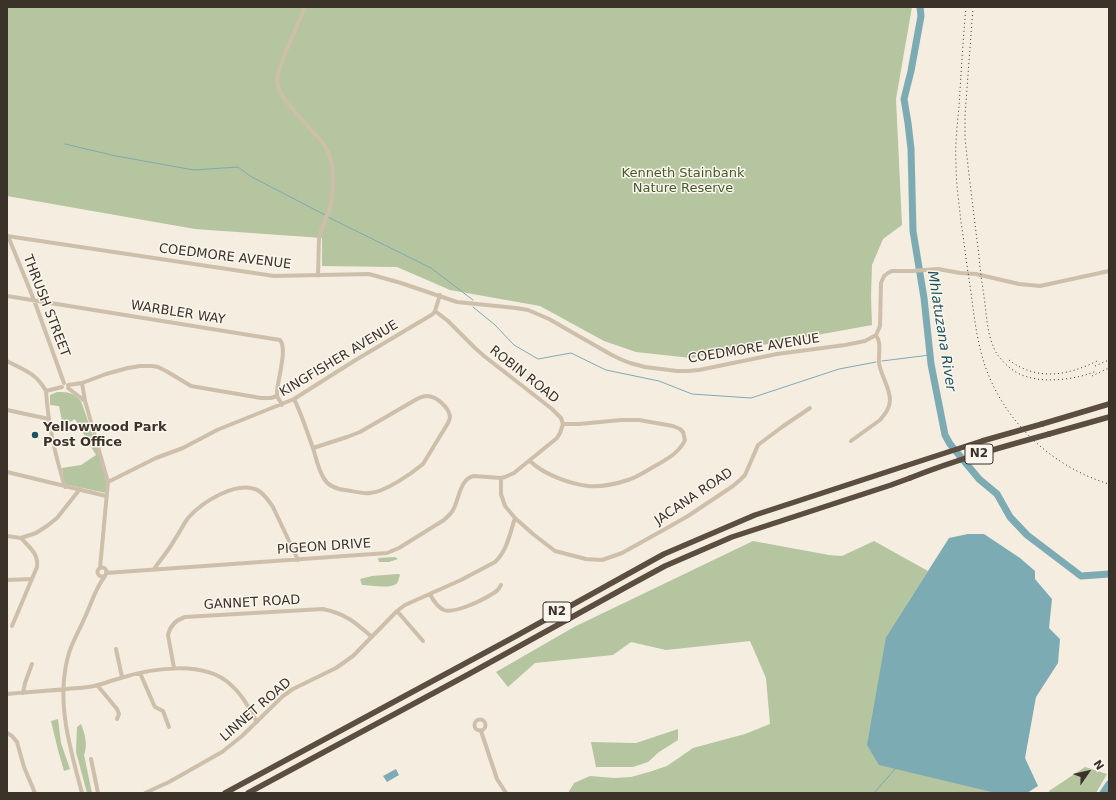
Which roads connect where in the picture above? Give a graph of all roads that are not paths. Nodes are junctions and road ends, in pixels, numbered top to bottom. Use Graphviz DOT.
graph roads {
  1 [pos="305,7"];
  2 [pos="8,236"];
  3 [pos="1109,272"];
  4 [pos="318,276"];
  5 [pos="440,295"];
  6 [pos="7,296"];
  7 [pos="34,300"];
  8 [pos="436,311"];
  9 [pos="876,335"];
  10 [pos="7,361"];
  11 [pos="82,383"];
  12 [pos="65,386"];
  13 [pos="46,391"];
  14 [pos="277,396"];
  15 [pos="294,400"];
  16 [pos="85,401"];
  17 [pos="1109,404"];
  18 [pos="282,405"];
  19 [pos="810,408"];
  20 [pos="7,410"];
  21 [pos="1109,417"];
  22 [pos="48,419"];
  23 [pos="563,424"];
  24 [pos="851,441"];
  25 [pos="313,448"];
  26 [pos="530,461"];
  27 [pos="7,472"];
  28 [pos="501,478"];
  29 [pos="108,482"];
  30 [pos="65,487"];
  31 [pos="80,489"];
  32 [pos="106,496"];
  33 [pos="516,518"];
  34 [pos="7,536"];
  35 [pos="21,538"];
  36 [pos="101,560"];
  37 [pos="298,560"];
  38 [pos="100,568"];
  39 [pos="154,569"];
  40 [pos="106,572"];
  41 [pos="98,575"];
  42 [pos="32,579"];
  43 [pos="7,580"];
  44 [pos="501,585"];
  45 [pos="98,586"];
  46 [pos="430,594"];
  47 [pos="397,611"];
  48 [pos="12,626"];
  49 [pos="372,637"];
  50 [pos="423,641"];
  51 [pos="116,649"];
  52 [pos="32,664"];
  53 [pos="174,668"];
  54 [pos="140,673"];
  55 [pos="122,677"];
  56 [pos="97,686"];
  57 [pos="64,689"];
  58 [pos="23,693"];
  59 [pos="7,694"];
  60 [pos="117,719"];
  61 [pos="257,722"];
  62 [pos="170,727"];
  63 [pos="481,731"];
  64 [pos="7,733"];
  65 [pos="92,759"];
  66 [pos="34,793"];
  67 [pos="82,793"];
  68 [pos="98,793"];
  69 [pos="145,793"];
  70 [pos="225,793"];
  71 [pos="248,793"];
  72 [pos="506,793"];
  1 -- 4 [label="street"];
  2 -- 4 [label="street, COEDMORE AVENUE"];
  2 -- 7 [label="street, THRUSH STREET"];
  3 -- 9 [label="street"];
  4 -- 5 [label="street, COEDMORE AVENUE"];
  5 -- 8 [label="street"];
  5 -- 9 [label="street, COEDMORE AVENUE"];
  6 -- 7 [label="street, WARBLER WAY"];
  7 -- 12 [label="street, THRUSH STREET"];
  7 -- 14 [label="street, WARBLER WAY"];
  8 -- 15 [label="street, KINGFISHER AVENUE"];
  8 -- 23 [label="street, ROBIN ROAD"];
  9 -- 24 [label="street"];
  10 -- 13 [label="street"];
  11 -- 12 [label="street"];
  11 -- 14 [label="street"];
  11 -- 16 [label="street"];
  12 -- 13 [label="street"];
  12 -- 16 [label="street"];
  13 -- 22 [label="street"];
  14 -- 18 [label="street"];
  15 -- 18 [label="street, KINGFISHER AVENUE"];
  15 -- 25 [label="street"];
  16 -- 29 [label="street"];
  17 -- 70 [label="highway, N2, bridge"];
  18 -- 29 [label="street, KINGFISHER AVENUE"];
  19 -- 33 [label="street, JACANA ROAD"];
  20 -- 22 [label="street"];
  21 -- 71 [label="highway, N2, bridge"];
  22 -- 30 [label="street"];
  23 -- 26 [label="street"];
  23 -- 26 [label="street"];
  25 -- 25 [label="street"];
  26 -- 28 [label="street"];
  27 -- 30 [label="street"];
  28 -- 33 [label="street"];
  28 -- 37 [label="street, PIGEON DRIVE"];
  29 -- 32 [label="street"];
  30 -- 31 [label="street"];
  31 -- 32 [label="street"];
  31 -- 35 [label="street"];
  32 -- 36 [label="street"];
  33 -- 46 [label="street, LINNET ROAD"];
  34 -- 35 [label="street"];
  35 -- 42 [label="street"];
  36 -- 38 [label="street"];
  36 -- 40 [label="street"];
  37 -- 39 [label="street, PIGEON DRIVE"];
  37 -- 39 [label="street"];
  38 -- 40 [label="street"];
  38 -- 41 [label="street"];
  39 -- 40 [label="street, PIGEON DRIVE"];
  40 -- 41 [label="street"];
  40 -- 45 [label="street"];
  41 -- 45 [label="street"];
  42 -- 43 [label="street"];
  42 -- 48 [label="street"];
  44 -- 46 [label="street"];
  45 -- 57 [label="street"];
  46 -- 47 [label="street, LINNET ROAD"];
  47 -- 49 [label="street, LINNET ROAD"];
  47 -- 50 [label="street"];
  49 -- 53 [label="street, GANNET ROAD"];
  49 -- 61 [label="street, LINNET ROAD"];
  51 -- 55 [label="street"];
  52 -- 58 [label="street"];
  53 -- 54 [label="street"];
  53 -- 61 [label="street"];
  54 -- 55 [label="street"];
  54 -- 62 [label="street"];
  55 -- 56 [label="street"];
  56 -- 57 [label="street"];
  56 -- 60 [label="street"];
  57 -- 58 [label="street"];
  57 -- 67 [label="street"];
  58 -- 59 [label="street"];
  61 -- 69 [label="street, LINNET ROAD"];
  63 -- 72 [label="street"];
  64 -- 66 [label="street"];
  65 -- 68 [label="street"];
}
